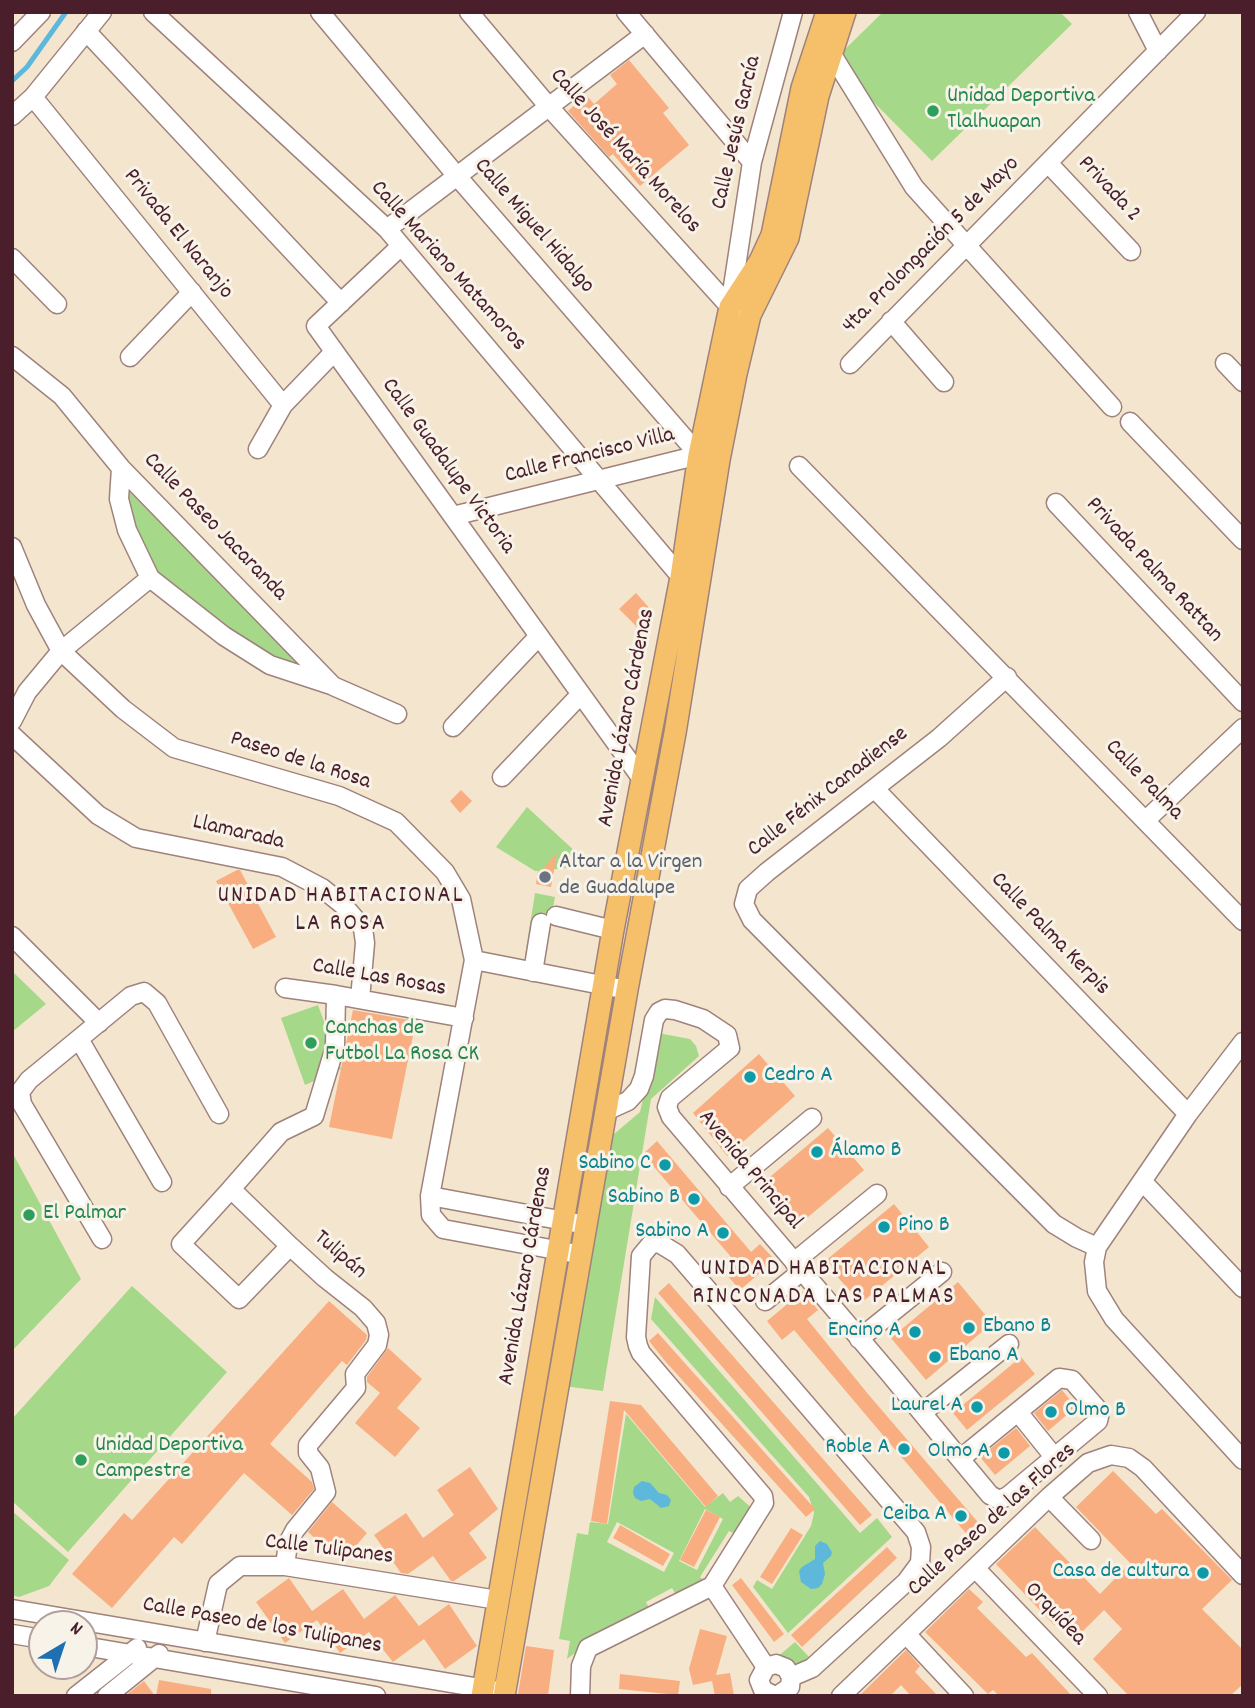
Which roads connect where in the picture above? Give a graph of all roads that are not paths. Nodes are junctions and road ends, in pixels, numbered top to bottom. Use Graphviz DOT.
graph roads {
  1 [pos="41,12"];
  2 [pos="102,12"];
  3 [pos="153,12"];
  4 [pos="320,12"];
  5 [pos="469,12"];
  6 [pos="626,12"];
  7 [pos="827,12"];
  8 [pos="845,12"];
  9 [pos="1138,12"];
  10 [pos="1195,12"];
  11 [pos="787,16"];
  12 [pos="86,31"];
  13 [pos="645,34"];
  14 [pos="12,42"];
  15 [pos="1158,51"];
  16 [pos="831,53"];
  17 [pos="33,97"];
  18 [pos="549,107"];
  19 [pos="12,116"];
  20 [pos="752,162"];
  21 [pos="1048,163"];
  22 [pos="456,175"];
  23 [pos="387,229"];
  24 [pos="965,244"];
  25 [pos="401,246"];
  26 [pos="1131,251"];
  27 [pos="12,258"];
  28 [pos="192,292"];
  29 [pos="341,303"];
  30 [pos="57,304"];
  31 [pos="730,307"];
  32 [pos="750,315"];
  33 [pos="891,321"];
  34 [pos="334,352"];
  35 [pos="12,356"];
  36 [pos="130,357"];
  37 [pos="1225,363"];
  38 [pos="850,365"];
  39 [pos="944,382"];
  40 [pos="1243,382"];
  41 [pos="283,404"];
  42 [pos="1112,407"];
  43 [pos="1130,422"];
  44 [pos="258,449"];
  45 [pos="709,458"];
  46 [pos="799,466"];
  47 [pos="121,468"];
  48 [pos="600,479"];
  49 [pos="1056,503"];
  50 [pos="453,516"];
  51 [pos="1243,540"];
  52 [pos="12,547"];
  53 [pos="681,577"];
  54 [pos="150,578"];
  55 [pos="539,636"];
  56 [pos="61,651"];
  57 [pos="1007,677"];
  58 [pos="333,686"];
  59 [pos="581,694"];
  60 [pos="1243,702"];
  61 [pos="397,714"];
  62 [pos="12,721"];
  63 [pos="453,727"];
  64 [pos="1243,728"];
  65 [pos="12,735"];
  66 [pos="502,777"];
  67 [pos="642,779"];
  68 [pos="874,789"];
  69 [pos="1146,820"];
  70 [pos="1243,921"];
  71 [pos="613,930"];
  72 [pos="12,936"];
  73 [pos="474,960"];
  74 [pos="533,972"];
  75 [pos="604,985"];
  76 [pos="285,988"];
  77 [pos="627,990"];
  78 [pos="336,995"];
  79 [pos="360,999"];
  80 [pos="464,1018"];
  81 [pos="99,1023"];
  82 [pos="79,1039"];
  83 [pos="1243,1042"];
  84 [pos="606,1111"];
  85 [pos="219,1114"];
  86 [pos="1188,1114"];
  87 [pos="812,1118"];
  88 [pos="1142,1181"];
  89 [pos="162,1182"];
  90 [pos="729,1187"];
  91 [pos="230,1189"];
  92 [pos="877,1194"];
  93 [pos="430,1196"];
  94 [pos="564,1221"];
  95 [pos="586,1225"];
  96 [pos="102,1239"];
  97 [pos="290,1246"];
  98 [pos="1097,1247"];
  99 [pos="559,1251"];
  100 [pos="581,1255"];
  101 [pos="798,1266"];
  102 [pos="942,1272"];
  103 [pos="1243,1288"];
  104 [pos="765,1301"];
  105 [pos="859,1339"];
  106 [pos="1009,1344"];
  107 [pos="1018,1412"];
  108 [pos="922,1413"];
  109 [pos="1055,1458"];
  110 [pos="960,1459"];
  111 [pos="1243,1460"];
  112 [pos="1049,1497"];
  113 [pos="1091,1540"];
  114 [pos="285,1566"];
  115 [pos="975,1568"];
  116 [pos="1243,1575"];
  117 [pos="712,1586"];
  118 [pos="498,1600"];
  119 [pos="12,1609"];
  120 [pos="153,1633"];
  121 [pos="906,1634"];
  122 [pos="177,1637"];
  123 [pos="205,1642"];
  124 [pos="98,1648"];
  125 [pos="131,1653"];
  126 [pos="154,1657"];
  127 [pos="766,1667"];
  128 [pos="791,1677"];
  129 [pos="444,1689"];
  130 [pos="493,1693"];
  131 [pos="76,1696"];
  132 [pos="107,1696"];
  133 [pos="376,1696"];
  134 [pos="580,1696"];
  135 [pos="776,1696"];
  136 [pos="841,1696"];
  137 [pos="964,1696"];
  138 [pos="1098,1696"];
  1 -- 14 [label="street"];
  2 -- 12 [label="street"];
  3 -- 23 [label="street, Calle Mariano Matamoros"];
  4 -- 22 [label="street, Calle Miguel Hidalgo"];
  5 -- 18 [label="street, Calle José María Morelos"];
  6 -- 13 [label="street"];
  7 -- 31 [label="main road, Avenida Lázaro Cárdenas"];
  8 -- 16 [label="main road, Avenida Lázaro Cárdenas"];
  9 -- 15 [label="street"];
  10 -- 15 [label="street, 4ta. Prolongación 5 de Mayo"];
  11 -- 20 [label="street, Calle Jesús García"];
  12 -- 17 [label="street"];
  12 -- 29 [label="street"];
  13 -- 18 [label="street"];
  13 -- 20 [label="street"];
  15 -- 21 [label="street, 4ta. Prolongación 5 de Mayo"];
  16 -- 24 [label="street"];
  16 -- 32 [label="main road, Avenida Lázaro Cárdenas"];
  17 -- 19 [label="street"];
  17 -- 28 [label="street, Privada El Naranjo"];
  18 -- 22 [label="street"];
  18 -- 31 [label="street, Calle José María Morelos"];
  20 -- 31 [label="street, Calle Jesús García"];
  21 -- 24 [label="street, 4ta. Prolongación 5 de Mayo"];
  21 -- 26 [label="street, Privada 2"];
  22 -- 23 [label="street"];
  22 -- 45 [label="street, Calle Miguel Hidalgo"];
  23 -- 25 [label="street, Calle Mariano Matamoros"];
  24 -- 33 [label="street, 4ta. Prolongación 5 de Mayo"];
  24 -- 42 [label="street"];
  25 -- 29 [label="street"];
  25 -- 48 [label="street, Calle Mariano Matamoros"];
  27 -- 30 [label="street"];
  28 -- 36 [label="street"];
  28 -- 41 [label="street, Privada El Naranjo"];
  29 -- 34 [label="street, Calle Guadalupe Victoria"];
  31 -- 32 [label="street, Calle José María Morelos"];
  31 -- 45 [label="main road, Avenida Lázaro Cárdenas"];
  32 -- 45 [label="main road, Avenida Lázaro Cárdenas"];
  33 -- 38 [label="street, 4ta. Prolongación 5 de Mayo"];
  33 -- 39 [label="street"];
  34 -- 41 [label="street"];
  34 -- 50 [label="street, Calle Guadalupe Victoria"];
  35 -- 47 [label="street, Calle Paseo Jacaranda"];
  37 -- 40 [label="street"];
  41 -- 44 [label="street"];
  43 -- 51 [label="street"];
  45 -- 48 [label="street, Calle Francisco Villa"];
  45 -- 53 [label="main road, Avenida Lázaro Cárdenas"];
  45 -- 77 [label="main road, Avenida Lázaro Cárdenas"];
  46 -- 57 [label="street"];
  47 -- 54 [label="street"];
  47 -- 58 [label="street, Calle Paseo Jacaranda"];
  48 -- 50 [label="street, Calle Francisco Villa"];
  48 -- 53 [label="street, Calle Mariano Matamoros"];
  49 -- 60 [label="street, Privada Palma Rattan"];
  50 -- 55 [label="street, Calle Guadalupe Victoria"];
  52 -- 56 [label="street, Paseo de la Rosa"];
  53 -- 67 [label="main road, Avenida Lázaro Cárdenas"];
  54 -- 56 [label="street"];
  54 -- 58 [label="street"];
  55 -- 59 [label="street, Calle Guadalupe Victoria"];
  55 -- 63 [label="street"];
  56 -- 62 [label="street"];
  56 -- 73 [label="street, Paseo de la Rosa"];
  57 -- 68 [label="street, Calle Fénix Canadiense"];
  57 -- 69 [label="street, Calle Palma"];
  58 -- 61 [label="street, Calle Paseo Jacaranda"];
  59 -- 66 [label="street"];
  59 -- 67 [label="street, Calle Guadalupe Victoria"];
  64 -- 69 [label="street"];
  65 -- 79 [label="street, Llamarada"];
  67 -- 71 [label="main road, Avenida Lázaro Cárdenas"];
  68 -- 86 [label="street, Calle Palma Kerpis"];
  68 -- 98 [label="street, Calle Fénix Canadiense"];
  69 -- 70 [label="street, Calle Palma"];
  71 -- 74 [label="street"];
  71 -- 75 [label="main road, Avenida Lázaro Cárdenas"];
  72 -- 81 [label="street"];
  73 -- 74 [label="street"];
  73 -- 80 [label="street, Paseo de la Rosa"];
  74 -- 75 [label="street"];
  75 -- 77 [label="street"];
  75 -- 94 [label="main road, Avenida Lázaro Cárdenas"];
  76 -- 78 [label="street, Calle Las Rosas"];
  77 -- 84 [label="main road, Avenida Lázaro Cárdenas"];
  78 -- 79 [label="street, Calle Las Rosas"];
  78 -- 91 [label="street"];
  79 -- 80 [label="street, Calle Las Rosas"];
  80 -- 93 [label="street, Paseo de la Rosa"];
  81 -- 82 [label="street"];
  81 -- 85 [label="street"];
  82 -- 89 [label="street"];
  82 -- 96 [label="street"];
  83 -- 86 [label="street"];
  84 -- 90 [label="street, Avenida Principal"];
  84 -- 95 [label="main road, Avenida Lázaro Cárdenas"];
  86 -- 88 [label="street"];
  87 -- 90 [label="street"];
  88 -- 98 [label="street"];
  88 -- 103 [label="street"];
  90 -- 101 [label="street, Avenida Principal"];
  91 -- 97 [label="street"];
  91 -- 97 [label="street, Tulipán"];
  92 -- 101 [label="street"];
  93 -- 94 [label="street"];
  93 -- 99 [label="street"];
  94 -- 95 [label="street"];
  94 -- 99 [label="main road, Avenida Lázaro Cárdenas"];
  95 -- 100 [label="main road, Avenida Lázaro Cárdenas"];
  97 -- 114 [label="street, Tulipán"];
  98 -- 111 [label="street"];
  99 -- 100 [label="street"];
  99 -- 118 [label="main road, Avenida Lázaro Cárdenas"];
  100 -- 130 [label="main road, Avenida Lázaro Cárdenas"];
  101 -- 104 [label="street"];
  101 -- 105 [label="street, Avenida Principal"];
  102 -- 105 [label="street"];
  105 -- 108 [label="street, Avenida Principal"];
  106 -- 108 [label="street"];
  107 -- 109 [label="street"];
  107 -- 109 [label="street, Avenida Principal"];
  107 -- 110 [label="street, Avenida Principal"];
  108 -- 110 [label="street, Avenida Principal"];
  109 -- 110 [label="street, Avenida Principal"];
  112 -- 113 [label="street"];
  112 -- 115 [label="street, Calle Paseo de las Flores"];
  112 -- 116 [label="street, Calle Paseo de las Flores"];
  114 -- 118 [label="street, Calle Tulipanes"];
  114 -- 123 [label="street, Calle Tulipanes"];
  115 -- 121 [label="street, Calle Paseo de las Flores"];
  115 -- 138 [label="street, Orquídea"];
  117 -- 127 [label="street"];
  117 -- 128 [label="street"];
  117 -- 134 [label="street"];
  118 -- 130 [label="main road, Avenida Lázaro Cárdenas"];
  119 -- 120 [label="street, Calle Paseo de los Tulipanes"];
  120 -- 122 [label="street, Calle Paseo de los Tulipanes"];
  120 -- 125 [label="street"];
  121 -- 136 [label="street, Calle Paseo de las Flores"];
  121 -- 137 [label="street"];
  122 -- 123 [label="street, Calle Paseo de los Tulipanes"];
  122 -- 126 [label="street"];
  123 -- 129 [label="street, Calle Paseo de los Tulipanes"];
  124 -- 125 [label="street"];
  125 -- 126 [label="street"];
  125 -- 131 [label="street"];
  126 -- 132 [label="street"];
  126 -- 133 [label="street"];
  127 -- 128 [label="street"];
  127 -- 135 [label="street"];
  128 -- 135 [label="street"];
  129 -- 130 [label="street, Calle Paseo de los Tulipanes"];
}
